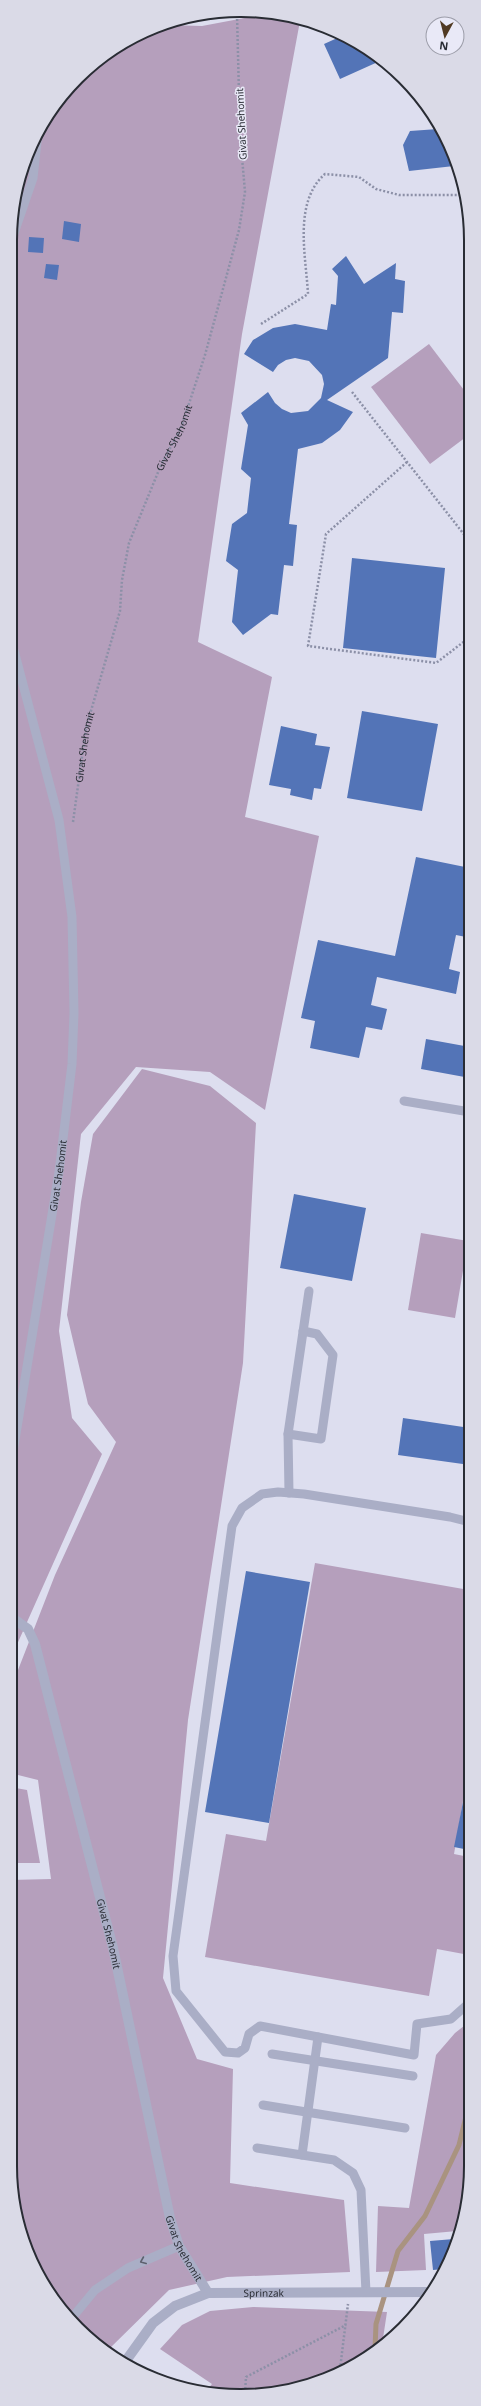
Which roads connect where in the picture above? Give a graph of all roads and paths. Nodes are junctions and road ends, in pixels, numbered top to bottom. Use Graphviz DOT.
graph roads {
  1 [pos="237,17"];
  2 [pos="37,150"];
  3 [pos="459,195"];
  4 [pos="17,225"];
  5 [pos="261,324"];
  6 [pos="352,392"];
  7 [pos="407,462"];
  8 [pos="464,534"];
  9 [pos="464,642"];
  10 [pos="17,662"];
  11 [pos="71,827"];
  12 [pos="404,1101"];
  13 [pos="464,1111"];
  14 [pos="309,1291"];
  15 [pos="303,1331"];
  16 [pos="17,1427"];
  17 [pos="288,1434"];
  18 [pos="289,1493"];
  19 [pos="464,1520"];
  20 [pos="17,1623"];
  21 [pos="464,2007"];
  22 [pos="318,2037"];
  23 [pos="272,2054"];
  24 [pos="314,2061"];
  25 [pos="413,2076"];
  26 [pos="264,2105"];
  27 [pos="307,2112"];
  28 [pos="405,2128"];
  29 [pos="257,2148"];
  30 [pos="302,2155"];
  31 [pos="179,2246"];
  32 [pos="350,2292"];
  33 [pos="366,2292"];
  34 [pos="425,2292"];
  35 [pos="208,2293"];
  36 [pos="74,2315"];
  37 [pos="346,2325"];
  38 [pos="128,2358"];
  39 [pos="341,2365"];
  40 [pos="245,2389"];
  1 -- 11 [label="path, Givat Shehomit"];
  2 -- 4 [label="lane"];
  3 -- 5 [label="path"];
  6 -- 7 [label="path"];
  7 -- 8 [label="path"];
  7 -- 9 [label="path"];
  10 -- 16 [label="lane, Givat Shehomit"];
  12 -- 13 [label="lane"];
  14 -- 15 [label="lane"];
  15 -- 17 [label="lane"];
  15 -- 17 [label="lane"];
  17 -- 18 [label="lane"];
  18 -- 19 [label="lane"];
  18 -- 22 [label="lane"];
  20 -- 31 [label="street, Givat Shehomit"];
  21 -- 22 [label="lane"];
  22 -- 24 [label="lane"];
  23 -- 24 [label="lane"];
  24 -- 25 [label="lane"];
  24 -- 27 [label="lane"];
  26 -- 27 [label="lane"];
  27 -- 28 [label="lane"];
  27 -- 30 [label="lane"];
  29 -- 30 [label="lane"];
  30 -- 33 [label="lane"];
  31 -- 35 [label="street, Givat Shehomit"];
  31 -- 36 [label="lane, one-way"];
  32 -- 33 [label="street, Sprinzak"];
  32 -- 35 [label="street, Sprinzak"];
  32 -- 37 [label="path"];
  33 -- 34 [label="street, Sprinzak"];
  35 -- 38 [label="street, Sprinzak"];
  37 -- 39 [label="path"];
  37 -- 40 [label="path"];
}
